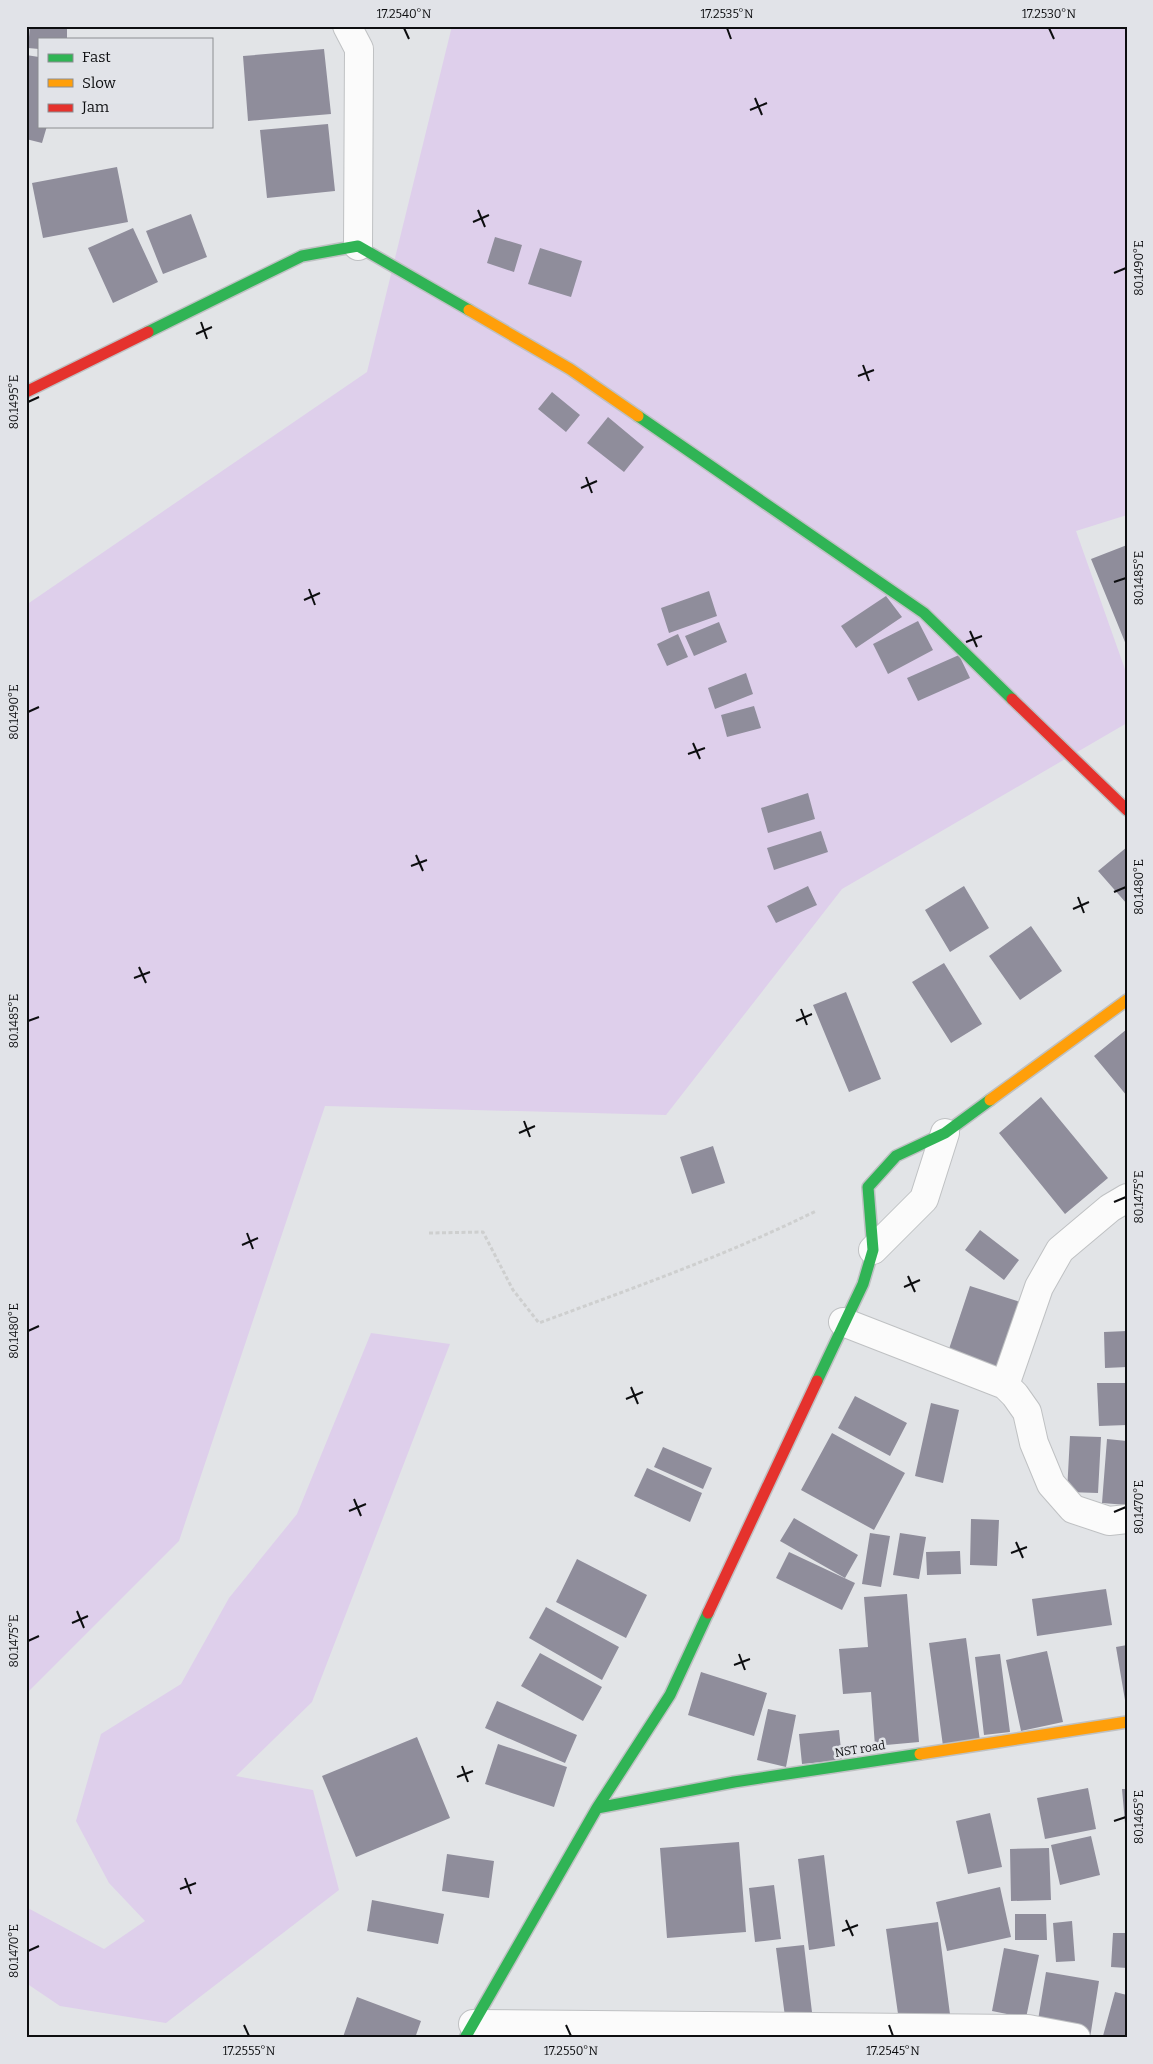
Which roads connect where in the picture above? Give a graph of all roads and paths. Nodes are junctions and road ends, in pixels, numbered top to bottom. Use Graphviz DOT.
graph roads {
  1 [pos="347,26"];
  2 [pos="358,246"];
  3 [pos="26,392"];
  4 [pos="1127,810"];
  5 [pos="1127,1000"];
  6 [pos="945,1133"];
  7 [pos="1127,1198"];
  8 [pos="816,1211"];
  9 [pos="429,1233"];
  10 [pos="873,1250"];
  11 [pos="844,1322"];
  12 [pos="1005,1385"];
  13 [pos="1127,1519"];
  14 [pos="1127,1722"];
  15 [pos="597,1808"];
  16 [pos="469,2031"];
  17 [pos="1076,2038"];
  1 -- 2 [label="street"];
  2 -- 3 [label="street"];
  2 -- 4 [label="street"];
  5 -- 6 [label="street"];
  6 -- 10 [label="street"];
  6 -- 10 [label="street"];
  7 -- 12 [label="street"];
  8 -- 9 [label="path"];
  10 -- 11 [label="street"];
  11 -- 12 [label="street"];
  11 -- 15 [label="street"];
  12 -- 13 [label="street"];
  14 -- 15 [label="street, NST road"];
  15 -- 16 [label="street"];
  16 -- 17 [label="street"];
}
